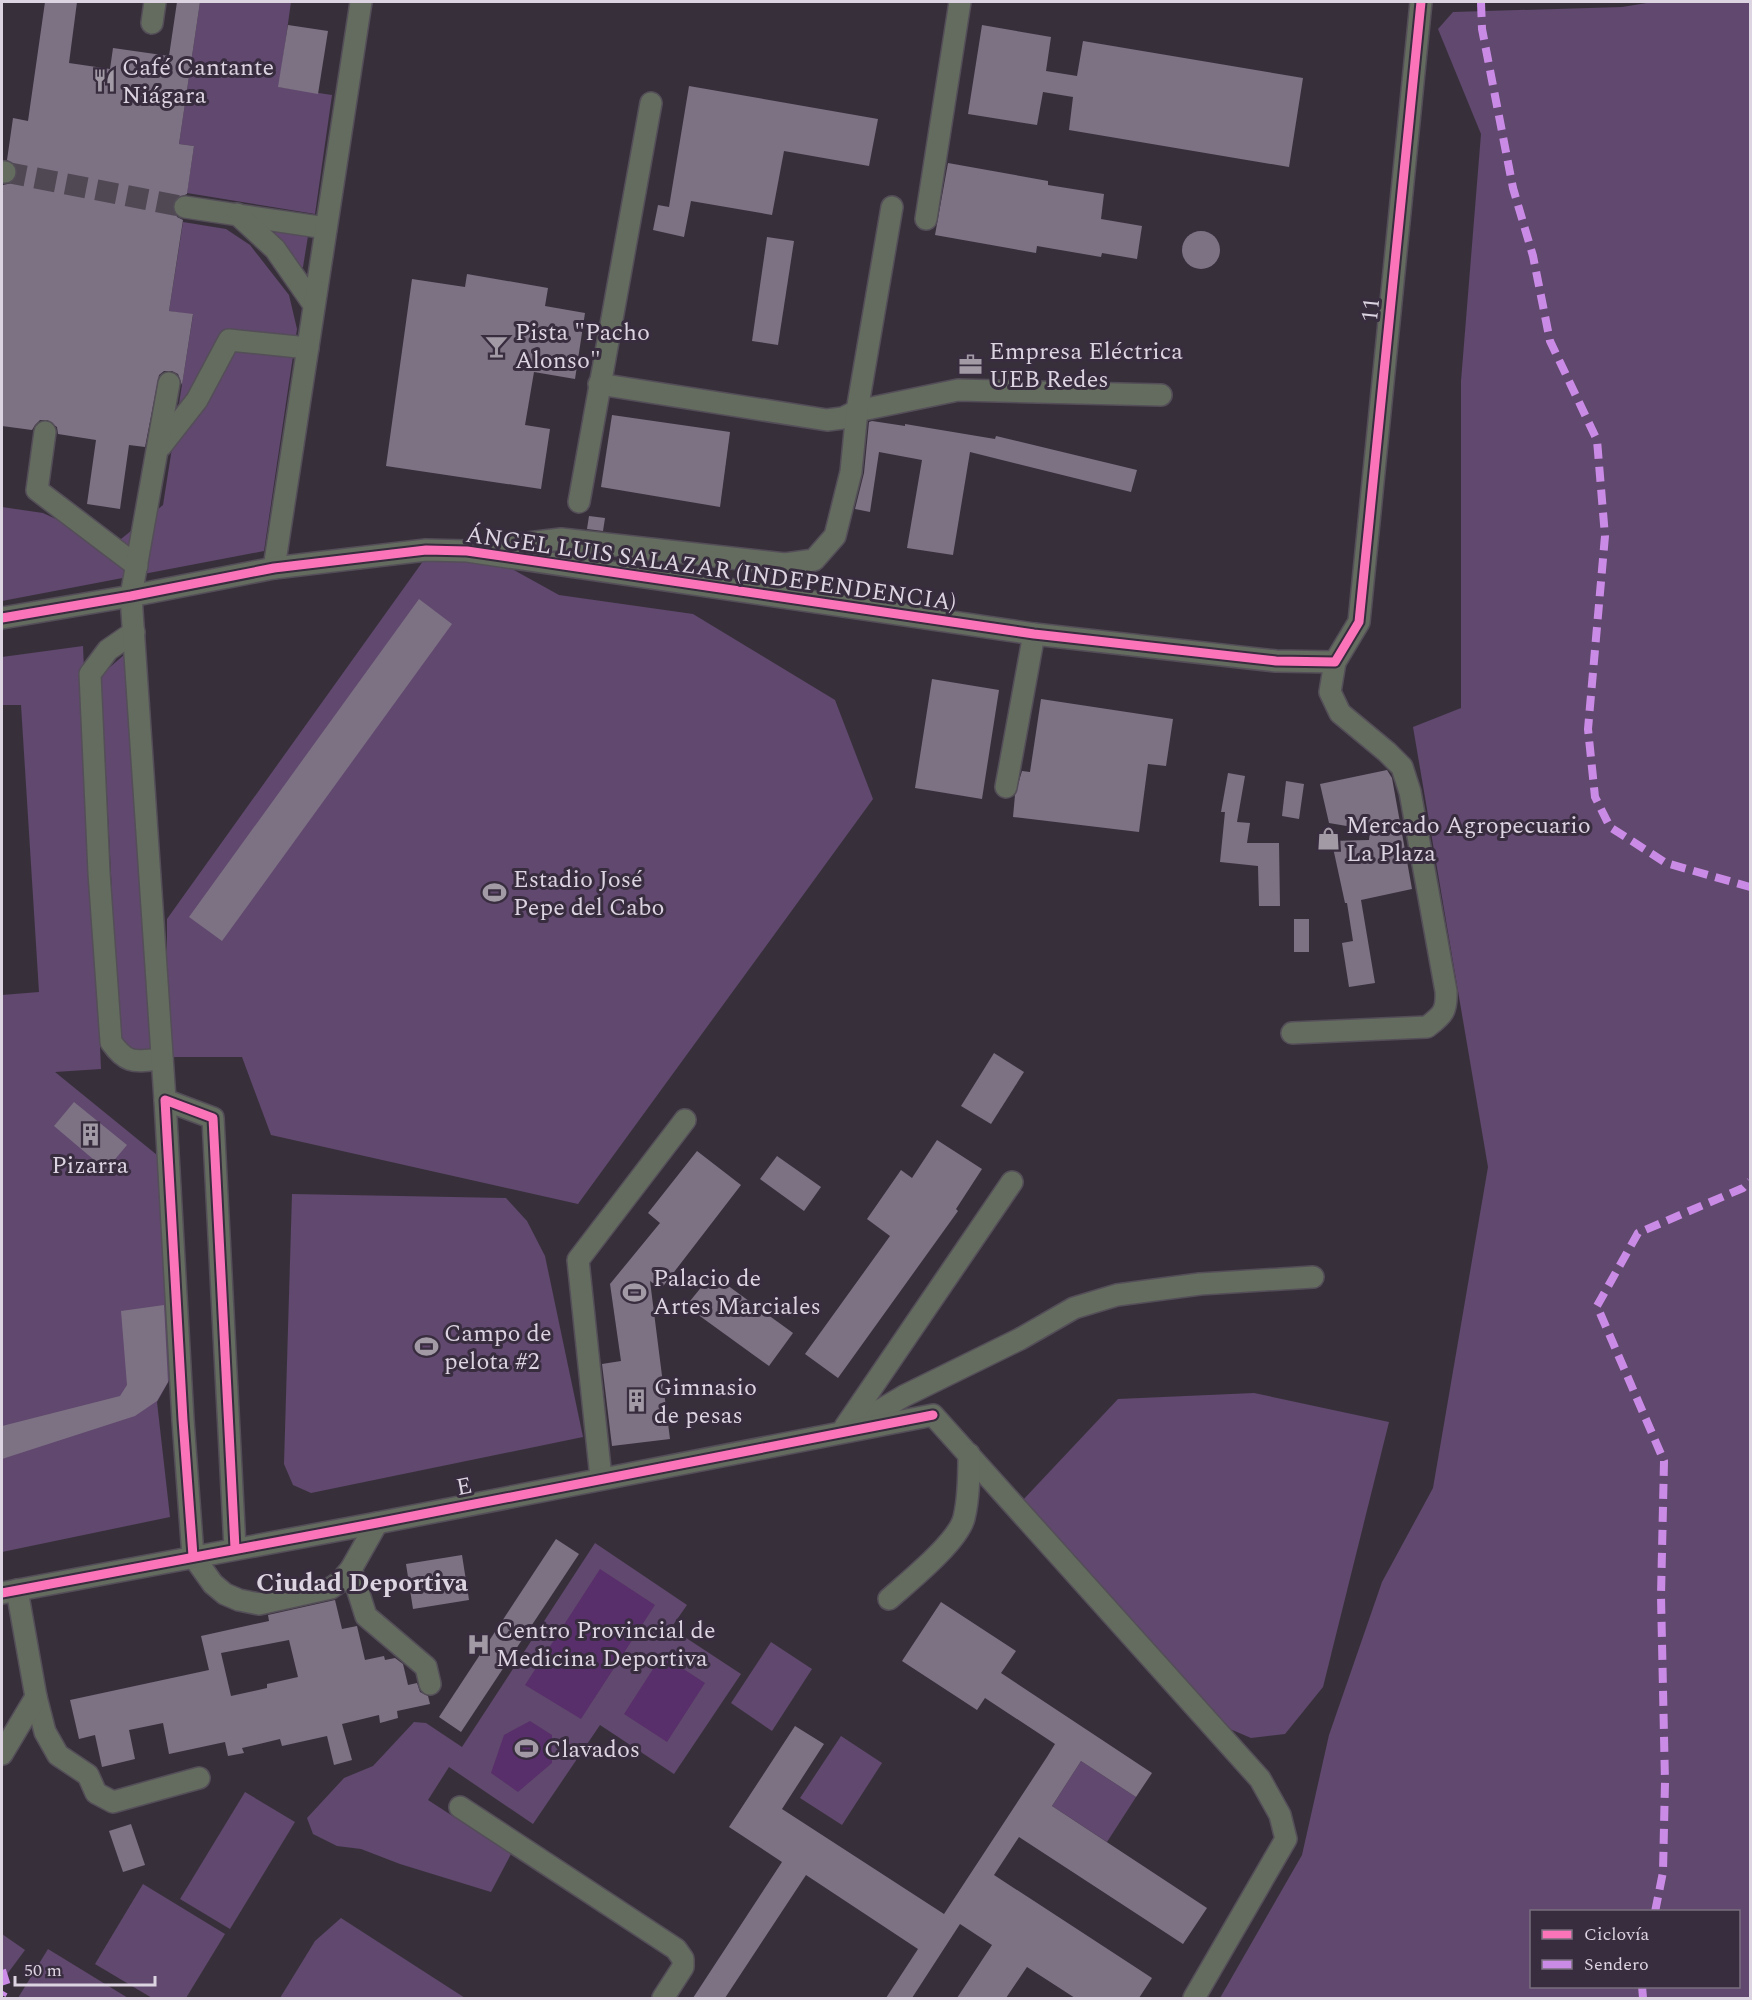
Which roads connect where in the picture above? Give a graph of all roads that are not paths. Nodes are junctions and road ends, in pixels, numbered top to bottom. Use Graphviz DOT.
graph roads {
  1 [pos="155,2"];
  2 [pos="361,2"];
  3 [pos="960,2"];
  4 [pos="1421,2"];
  5 [pos="152,23"];
  6 [pos="651,103"];
  7 [pos="185,207"];
  8 [pos="892,207"];
  9 [pos="237,214"];
  10 [pos="926,219"];
  11 [pos="326,228"];
  12 [pos="314,305"];
  13 [pos="308,348"];
  14 [pos="169,383"];
  15 [pos="599,384"];
  16 [pos="1161,395"];
  17 [pos="857,411"];
  18 [pos="45,432"];
  19 [pos="158,449"];
  20 [pos="579,502"];
  21 [pos="467,550"];
  22 [pos="137,566"];
  23 [pos="274,568"];
  24 [pos="131,596"];
  25 [pos="2,618"];
  26 [pos="134,632"];
  27 [pos="1034,634"];
  28 [pos="1335,662"];
  29 [pos="1006,788"];
  30 [pos="1292,1033"];
  31 [pos="162,1059"];
  32 [pos="165,1100"];
  33 [pos="684,1120"];
  34 [pos="1012,1182"];
  35 [pos="1313,1277"];
  36 [pos="841,1432"];
  37 [pos="969,1454"];
  38 [pos="601,1478"];
  39 [pos="377,1523"];
  40 [pos="235,1548"];
  41 [pos="193,1556"];
  42 [pos="351,1569"];
  43 [pos="9,1591"];
  44 [pos="889,1599"];
  45 [pos="430,1684"];
  46 [pos="36,1697"];
  47 [pos="4,1741"];
  48 [pos="199,1778"];
  49 [pos="460,1807"];
  50 [pos="663,1998"];
  51 [pos="1194,1998"];
  1 -- 5 [label="street"];
  2 -- 11 [label="street"];
  3 -- 10 [label="street"];
  4 -- 28 [label="street, 11"];
  6 -- 15 [label="street"];
  7 -- 9 [label="street"];
  8 -- 17 [label="street"];
  9 -- 11 [label="street"];
  9 -- 12 [label="street"];
  11 -- 12 [label="street"];
  12 -- 13 [label="street"];
  13 -- 19 [label="street"];
  13 -- 23 [label="street"];
  14 -- 19 [label="street"];
  15 -- 17 [label="street"];
  15 -- 20 [label="street"];
  16 -- 17 [label="street"];
  17 -- 21 [label="street"];
  18 -- 22 [label="street"];
  19 -- 22 [label="street"];
  21 -- 23 [label="street, ÁNGEL LUIS SALAZAR (INDEPENDENCIA)"];
  21 -- 27 [label="street, ÁNGEL LUIS SALAZAR (INDEPENDENCIA)"];
  22 -- 24 [label="street"];
  23 -- 24 [label="street, ÁNGEL LUIS SALAZAR (INDEPENDENCIA)"];
  24 -- 25 [label="street, ÁNGEL LUIS SALAZAR (INDEPENDENCIA)"];
  24 -- 26 [label="street"];
  26 -- 31 [label="street"];
  26 -- 31 [label="street"];
  27 -- 28 [label="street, ÁNGEL LUIS SALAZAR (INDEPENDENCIA)"];
  27 -- 29 [label="street"];
  28 -- 30 [label="street"];
  31 -- 32 [label="street"];
  32 -- 40 [label="street"];
  32 -- 41 [label="street"];
  33 -- 38 [label="street"];
  34 -- 36 [label="street"];
  35 -- 36 [label="street"];
  36 -- 37 [label="street, E"];
  36 -- 38 [label="street, E"];
  37 -- 44 [label="street"];
  37 -- 51 [label="street"];
  38 -- 39 [label="street, E"];
  39 -- 40 [label="street, E"];
  39 -- 42 [label="street"];
  40 -- 41 [label="street, E"];
  41 -- 42 [label="street"];
  41 -- 43 [label="street, E"];
  42 -- 45 [label="street"];
  43 -- 46 [label="street"];
  46 -- 47 [label="street"];
  46 -- 48 [label="street"];
  49 -- 50 [label="street"];
}
